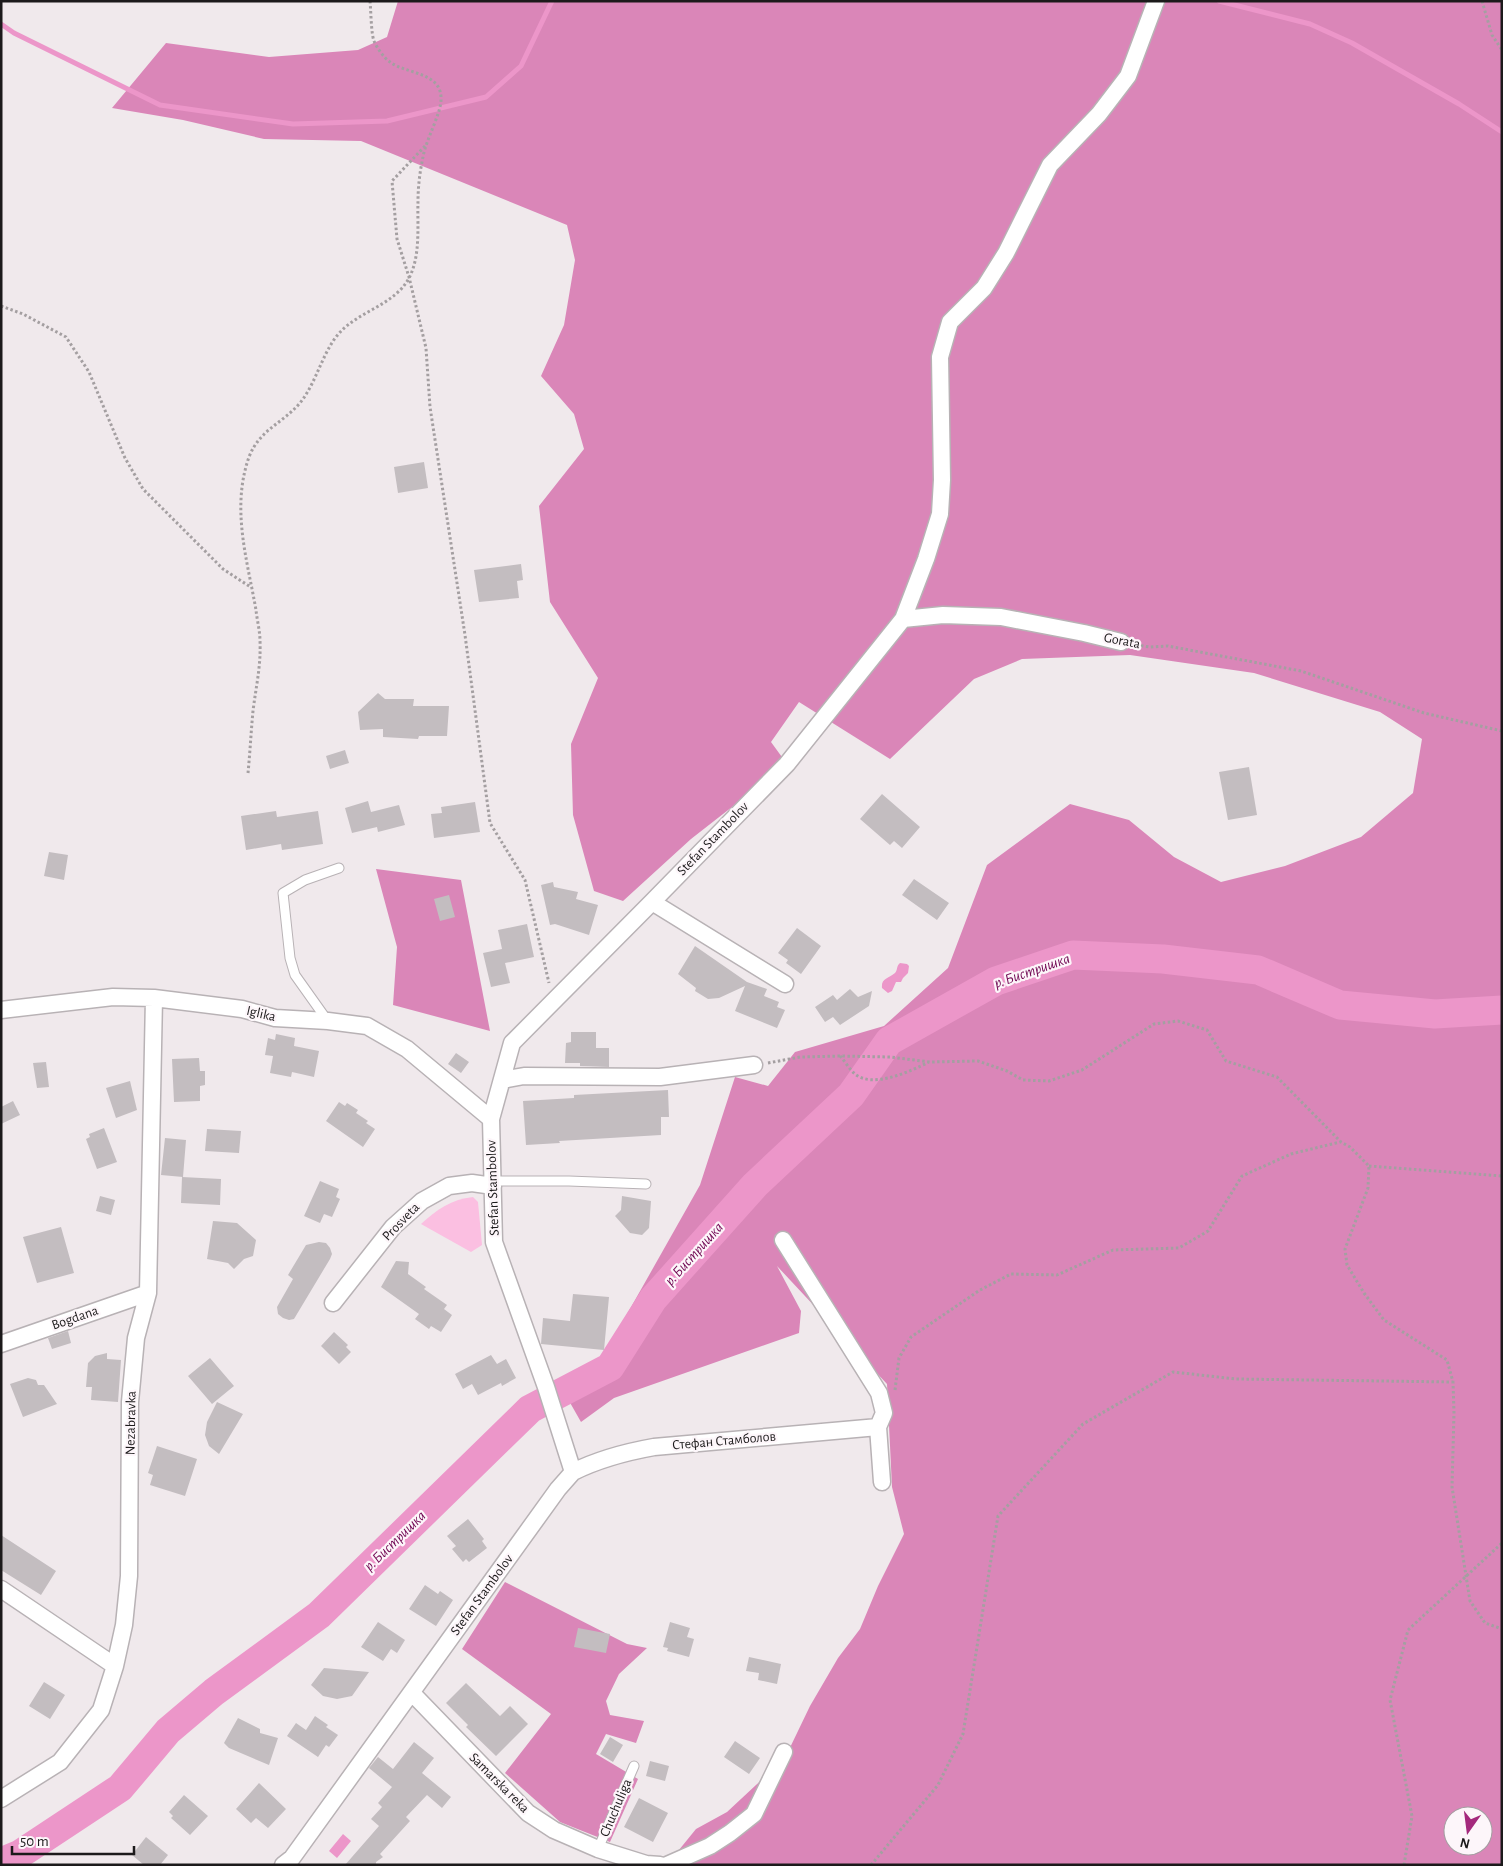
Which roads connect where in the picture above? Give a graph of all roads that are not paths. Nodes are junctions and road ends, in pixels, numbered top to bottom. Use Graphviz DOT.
graph roads {
  1 [pos="1156,1"];
  2 [pos="903,619"];
  3 [pos="1121,642"];
  4 [pos="339,868"];
  5 [pos="652,902"];
  6 [pos="785,984"];
  7 [pos="154,998"];
  8 [pos="1,1010"];
  9 [pos="328,1021"];
  10 [pos="754,1065"];
  11 [pos="502,1080"];
  12 [pos="491,1119"];
  13 [pos="493,1184"];
  14 [pos="646,1184"];
  15 [pos="783,1240"];
  16 [pos="148,1293"];
  17 [pos="333,1303"];
  18 [pos="1,1344"];
  19 [pos="881,1420"];
  20 [pos="573,1472"];
  21 [pos="882,1482"];
  22 [pos="1,1589"];
  23 [pos="115,1666"];
  24 [pos="412,1693"];
  25 [pos="784,1752"];
  26 [pos="634,1766"];
  27 [pos="1,1799"];
  28 [pos="598,1849"];
  29 [pos="291,1863"];
  30 [pos="660,1865"];
  31 [pos="667,1865"];
  1 -- 2 [label="street, Stefan Stambolov"];
  2 -- 3 [label="street, Gorata"];
  2 -- 5 [label="street, Stefan Stambolov"];
  4 -- 9 [label="lane"];
  5 -- 6 [label="street"];
  5 -- 11 [label="street, Stefan Stambolov"];
  7 -- 8 [label="street, Iglika"];
  7 -- 9 [label="street, Iglika"];
  7 -- 16 [label="street, Nezabravka"];
  9 -- 12 [label="street, Iglika"];
  10 -- 11 [label="street"];
  11 -- 12 [label="street, Stefan Stambolov"];
  12 -- 13 [label="street, Stefan Stambolov"];
  13 -- 14 [label="lane"];
  13 -- 17 [label="street, Prosveta"];
  13 -- 20 [label="street, Stefan Stambolov"];
  15 -- 19 [label="street"];
  16 -- 18 [label="street, Bogdana"];
  16 -- 23 [label="street, Nezabravka"];
  19 -- 20 [label="street, Стефан Стамболов"];
  19 -- 21 [label="street"];
  20 -- 24 [label="street, Stefan Stambolov"];
  22 -- 23 [label="street"];
  23 -- 27 [label="street, Nezabravka"];
  24 -- 28 [label="street, Samarska reka"];
  24 -- 29 [label="street, Stefan Stambolov"];
  25 -- 31 [label="street"];
  26 -- 28 [label="lane, Chuchuliga"];
  28 -- 30 [label="street, Samarska reka"];
}
